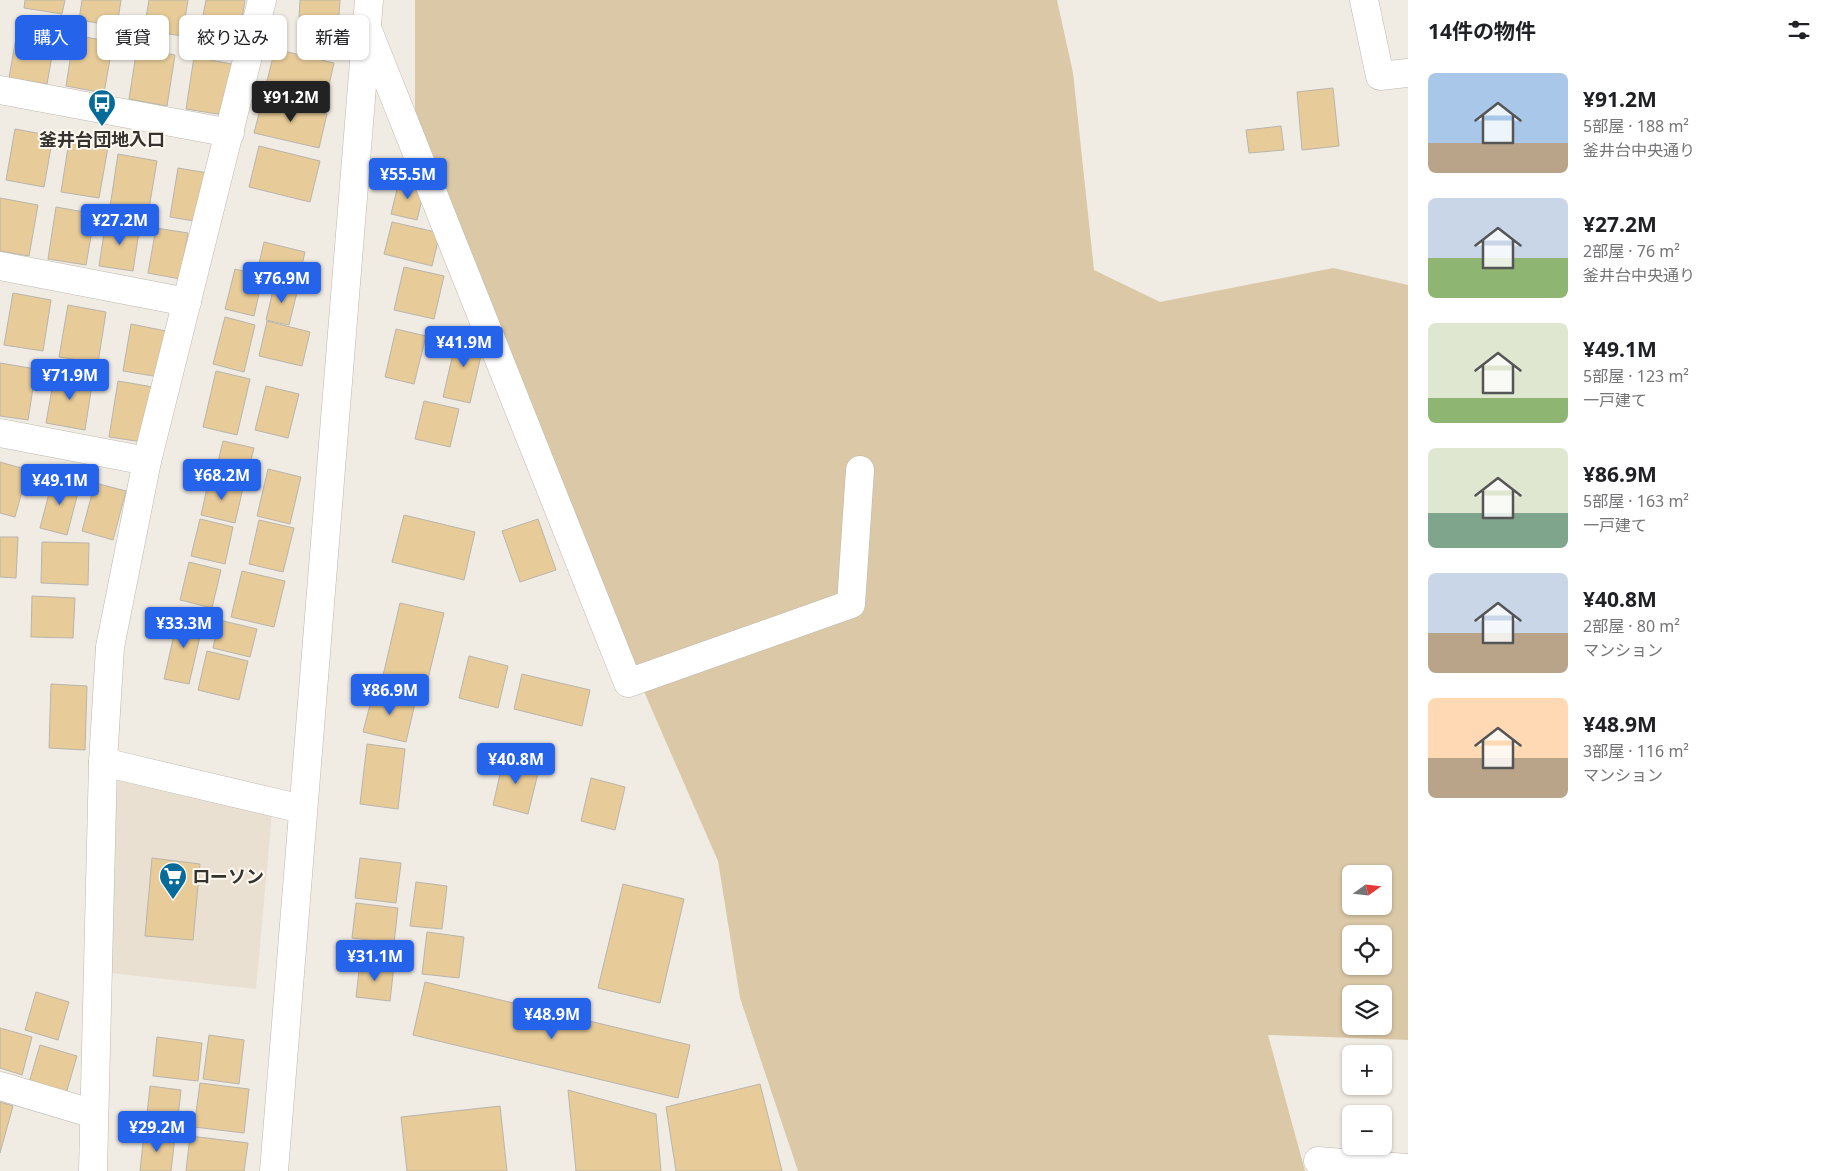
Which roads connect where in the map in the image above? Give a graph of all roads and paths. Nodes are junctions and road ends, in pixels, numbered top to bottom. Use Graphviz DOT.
graph roads {
  1 [pos="262,0"];
  2 [pos="369,0"];
  3 [pos="1364,0"];
  4 [pos="368,15"];
  5 [pos="369,33"];
  6 [pos="364,60"];
  7 [pos="1408,73"];
  8 [pos="0,90"];
  9 [pos="230,133"];
  10 [pos="0,266"];
  11 [pos="187,302"];
  12 [pos="0,433"];
  13 [pos="147,461"];
  14 [pos="860,470"];
  15 [pos="103,762"];
  16 [pos="302,809"];
  17 [pos="0,1086"];
  18 [pos="94,1114"];
  19 [pos="1318,1161"];
  20 [pos="1408,1168"];
  21 [pos="93,1171"];
  22 [pos="274,1171"];
  1 -- 9 [label="street"];
  2 -- 4 [label="street"];
  3 -- 7 [label="street"];
  5 -- 14 [label="street"];
  6 -- 16 [label="street"];
  8 -- 9 [label="street"];
  9 -- 11 [label="street"];
  10 -- 11 [label="street"];
  11 -- 13 [label="street"];
  12 -- 13 [label="street"];
  13 -- 15 [label="street"];
  15 -- 16 [label="street"];
  15 -- 18 [label="street"];
  16 -- 22 [label="street"];
  17 -- 18 [label="street"];
  18 -- 21 [label="street"];
  19 -- 20 [label="street"];
}
